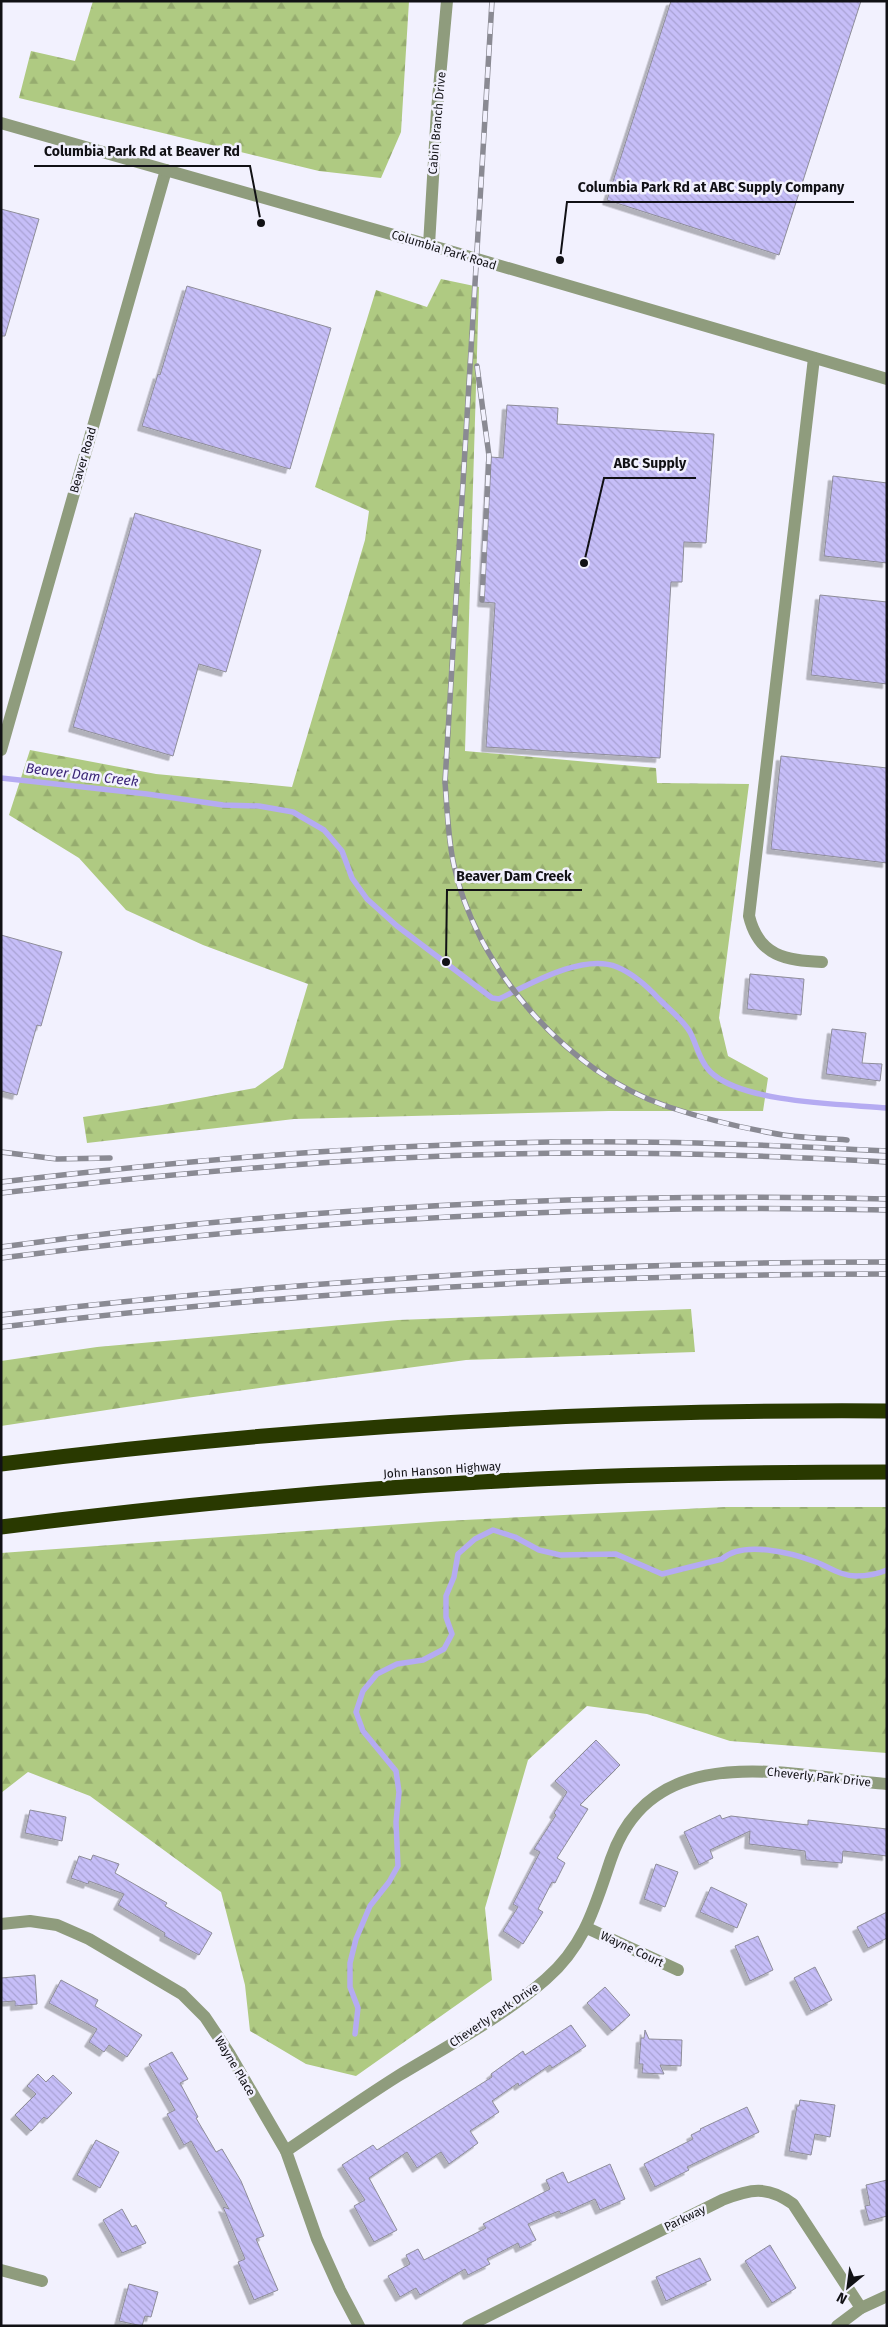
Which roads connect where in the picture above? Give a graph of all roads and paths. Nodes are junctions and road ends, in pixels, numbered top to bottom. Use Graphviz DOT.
graph roads {
  1 [pos="447,1"];
  2 [pos="1,123"];
  3 [pos="166,170"];
  4 [pos="429,245"];
  5 [pos="814,358"];
  6 [pos="887,380"];
  7 [pos="1,750"];
  8 [pos="822,962"];
  9 [pos="887,1411"];
  10 [pos="1,1464"];
  11 [pos="887,1472"];
  12 [pos="1,1526"];
  13 [pos="887,1784"];
  14 [pos="1,1924"];
  15 [pos="587,1928"];
  16 [pos="678,1970"];
  17 [pos="286,2151"];
  18 [pos="1,2270"];
  19 [pos="42,2281"];
  20 [pos="887,2296"];
  21 [pos="860,2308"];
  22 [pos="359,2326"];
  23 [pos="468,2326"];
  24 [pos="837,2326"];
  1 -- 4 [label="street, Cabin Branch Drive"];
  2 -- 3 [label="street, Columbia Park Road"];
  3 -- 4 [label="street, Columbia Park Road"];
  3 -- 7 [label="street, Beaver Road"];
  4 -- 5 [label="street, Columbia Park Road"];
  5 -- 6 [label="street, Columbia Park Road"];
  5 -- 8 [label="street"];
  9 -- 10 [label="highway"];
  11 -- 12 [label="highway, John Hanson Highway"];
  13 -- 15 [label="street, Cheverly Park Drive"];
  14 -- 17 [label="street, Wayne Place"];
  15 -- 16 [label="street, Wayne Court"];
  15 -- 17 [label="street, Cheverly Park Drive"];
  17 -- 22 [label="street, Wayne Place"];
  18 -- 19 [label="street"];
  20 -- 21 [label="street"];
  21 -- 23 [label="street, Parkway"];
  21 -- 24 [label="street"];
}
